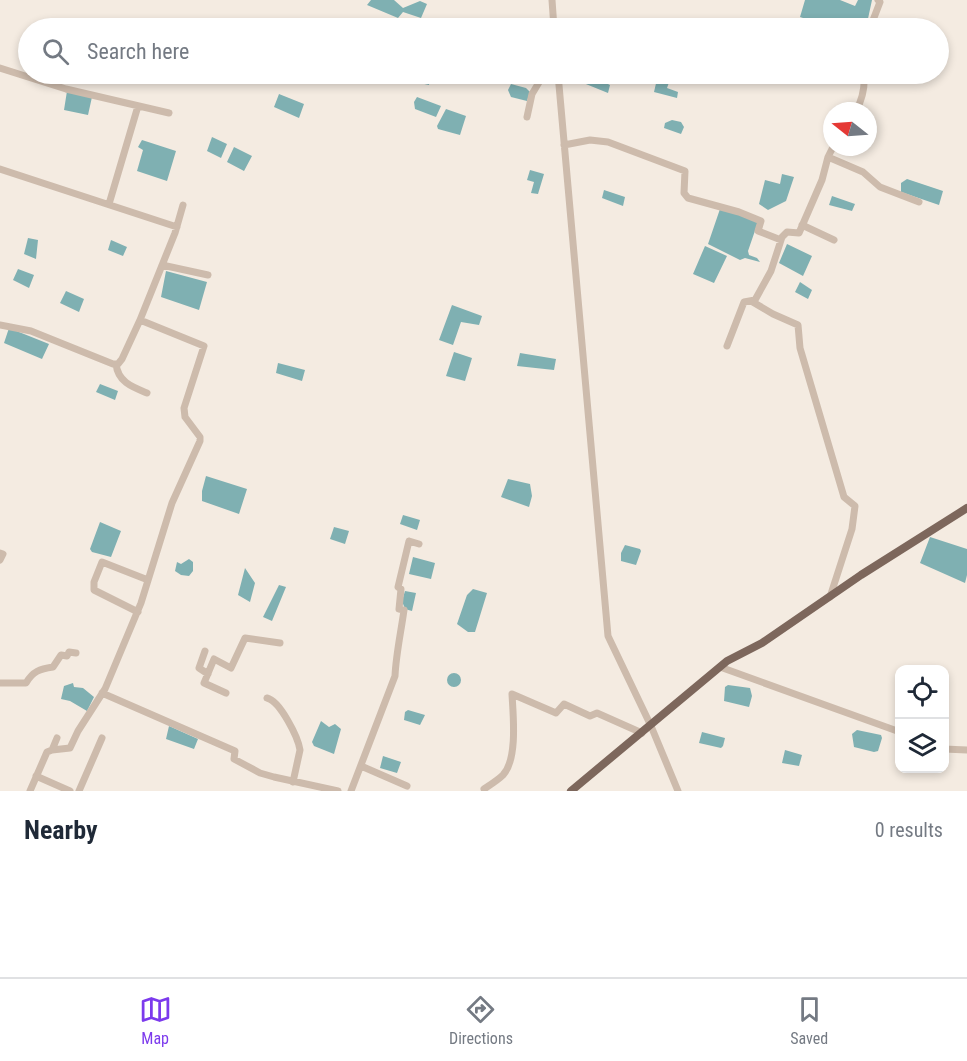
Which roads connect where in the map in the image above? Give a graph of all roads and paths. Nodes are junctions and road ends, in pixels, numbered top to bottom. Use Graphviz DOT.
graph roads {
  1 [pos="552,0"];
  2 [pos="878,0"];
  3 [pos="553,18"];
  4 [pos="873,18"];
  5 [pos="0,68"];
  6 [pos="18,74"];
  7 [pos="50,84"];
  8 [pos="538,84"];
  9 [pos="559,84"];
  10 [pos="864,84"];
  11 [pos="860,102"];
  12 [pos="138,106"];
  13 [pos="169,113"];
  14 [pos="527,117"];
  15 [pos="564,145"];
  16 [pos="828,157"];
  17 [pos="0,169"];
  18 [pos="919,202"];
  19 [pos="109,204"];
  20 [pos="183,205"];
  21 [pos="802,225"];
  22 [pos="177,227"];
  23 [pos="781,240"];
  24 [pos="834,240"];
  25 [pos="162,265"];
  26 [pos="208,275"];
  27 [pos="751,301"];
  28 [pos="140,320"];
  29 [pos="0,325"];
  30 [pos="727,346"];
  31 [pos="116,364"];
  32 [pos="147,393"];
  33 [pos="966,509"];
  34 [pos="419,544"];
  35 [pos="0,553"];
  36 [pos="0,560"];
  37 [pos="148,580"];
  38 [pos="830,597"];
  39 [pos="138,612"];
  40 [pos="280,643"];
  41 [pos="204,651"];
  42 [pos="76,654"];
  43 [pos="720,667"];
  44 [pos="208,674"];
  45 [pos="0,683"];
  46 [pos="102,693"];
  47 [pos="226,693"];
  48 [pos="267,698"];
  49 [pos="651,726"];
  50 [pos="895,730"];
  51 [pos="642,733"];
  52 [pos="57,738"];
  53 [pos="102,738"];
  54 [pos="949,748"];
  55 [pos="52,750"];
  56 [pos="967,750"];
  57 [pos="361,766"];
  58 [pos="36,776"];
  59 [pos="293,782"];
  60 [pos="407,786"];
  61 [pos="484,789"];
  62 [pos="30,791"];
  63 [pos="70,791"];
  64 [pos="79,791"];
  65 [pos="338,791"];
  66 [pos="351,791"];
  67 [pos="571,791"];
  68 [pos="678,791"];
  1 -- 3 [label="street"];
  2 -- 4 [label="street"];
  5 -- 6 [label="street"];
  7 -- 12 [label="street"];
  8 -- 14 [label="street"];
  9 -- 15 [label="street"];
  10 -- 11 [label="street"];
  12 -- 13 [label="street"];
  12 -- 19 [label="street"];
  15 -- 23 [label="street"];
  15 -- 49 [label="street"];
  16 -- 18 [label="street"];
  16 -- 21 [label="street"];
  17 -- 19 [label="street"];
  19 -- 22 [label="street"];
  20 -- 22 [label="street"];
  21 -- 23 [label="street"];
  21 -- 24 [label="street"];
  22 -- 25 [label="street"];
  23 -- 27 [label="street"];
  25 -- 26 [label="street"];
  25 -- 28 [label="street"];
  27 -- 30 [label="street"];
  27 -- 38 [label="street"];
  28 -- 31 [label="street"];
  28 -- 37 [label="street"];
  29 -- 31 [label="street"];
  31 -- 32 [label="street"];
  33 -- 38 [label="main road"];
  34 -- 57 [label="street"];
  35 -- 36 [label="street"];
  37 -- 39 [label="street"];
  37 -- 39 [label="street"];
  38 -- 43 [label="main road"];
  39 -- 46 [label="street"];
  40 -- 44 [label="street"];
  41 -- 44 [label="street"];
  42 -- 45 [label="street"];
  43 -- 49 [label="main road"];
  43 -- 50 [label="street"];
  44 -- 47 [label="street"];
  46 -- 55 [label="street"];
  46 -- 59 [label="street"];
  48 -- 59 [label="street"];
  49 -- 51 [label="main road"];
  49 -- 68 [label="street"];
  51 -- 61 [label="street"];
  51 -- 67 [label="main road"];
  52 -- 55 [label="street"];
  53 -- 64 [label="street"];
  54 -- 56 [label="street"];
  55 -- 58 [label="street"];
  57 -- 60 [label="street"];
  57 -- 66 [label="street"];
  58 -- 62 [label="street"];
  58 -- 63 [label="street"];
  59 -- 65 [label="street"];
}
